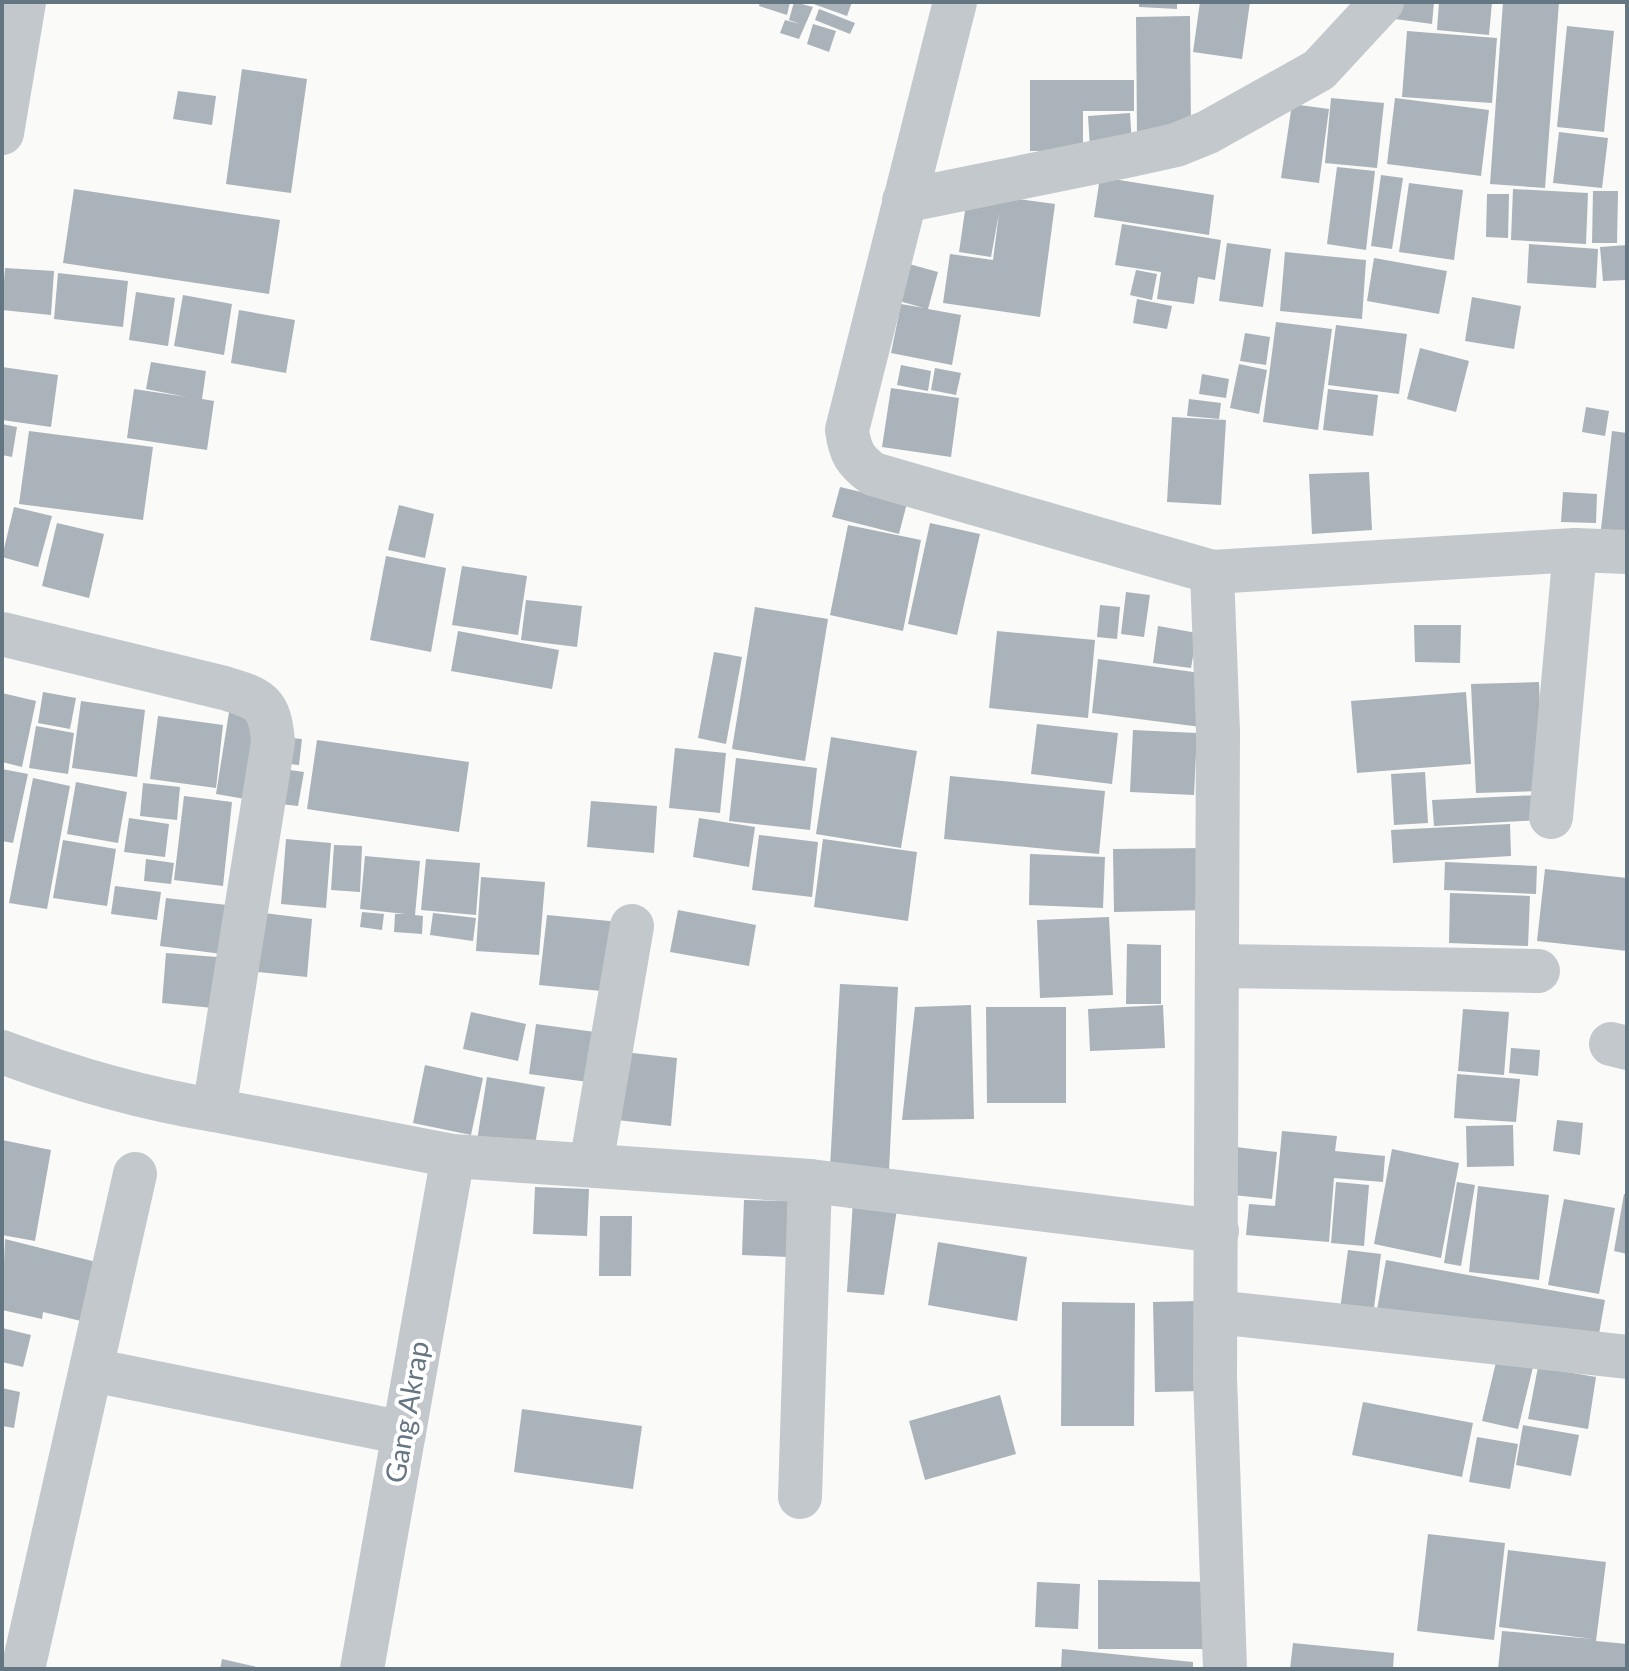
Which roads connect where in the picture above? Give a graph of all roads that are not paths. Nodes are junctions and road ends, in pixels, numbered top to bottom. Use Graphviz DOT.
graph roads {
  1 [pos="24,2"];
  2 [pos="955,2"];
  3 [pos="1382,2"];
  4 [pos="2,133"];
  5 [pos="904,201"];
  6 [pos="1575,550"];
  7 [pos="1627,552"];
  8 [pos="1212,572"];
  9 [pos="2,634"];
  10 [pos="1551,817"];
  11 [pos="632,926"];
  12 [pos="1219,966"];
  13 [pos="1538,971"];
  14 [pos="2,1052"];
  15 [pos="214,1110"];
  16 [pos="453,1156"];
  17 [pos="591,1165"];
  18 [pos="135,1174"];
  19 [pos="810,1181"];
  20 [pos="1217,1231"];
  21 [pos="1216,1312"];
  22 [pos="1627,1357"];
  23 [pos="92,1370"];
  24 [pos="404,1433"];
  25 [pos="800,1497"];
  26 [pos="23,1669"];
  27 [pos="362,1669"];
  28 [pos="1225,1669"];
  1 -- 4 [label="street"];
  2 -- 5 [label="street"];
  3 -- 5 [label="street"];
  5 -- 8 [label="street"];
  6 -- 7 [label="street"];
  6 -- 8 [label="street"];
  6 -- 10 [label="street"];
  8 -- 12 [label="street"];
  9 -- 15 [label="street"];
  11 -- 17 [label="street"];
  12 -- 13 [label="street"];
  12 -- 20 [label="street"];
  14 -- 15 [label="street"];
  15 -- 16 [label="street"];
  16 -- 17 [label="street"];
  16 -- 24 [label="street, Gang Akrap"];
  17 -- 19 [label="street"];
  18 -- 23 [label="street"];
  19 -- 20 [label="street"];
  19 -- 25 [label="street"];
  20 -- 21 [label="street"];
  21 -- 22 [label="street"];
  21 -- 28 [label="street"];
  23 -- 24 [label="street"];
  23 -- 26 [label="street"];
  24 -- 27 [label="street, Gang Akrap"];
}
